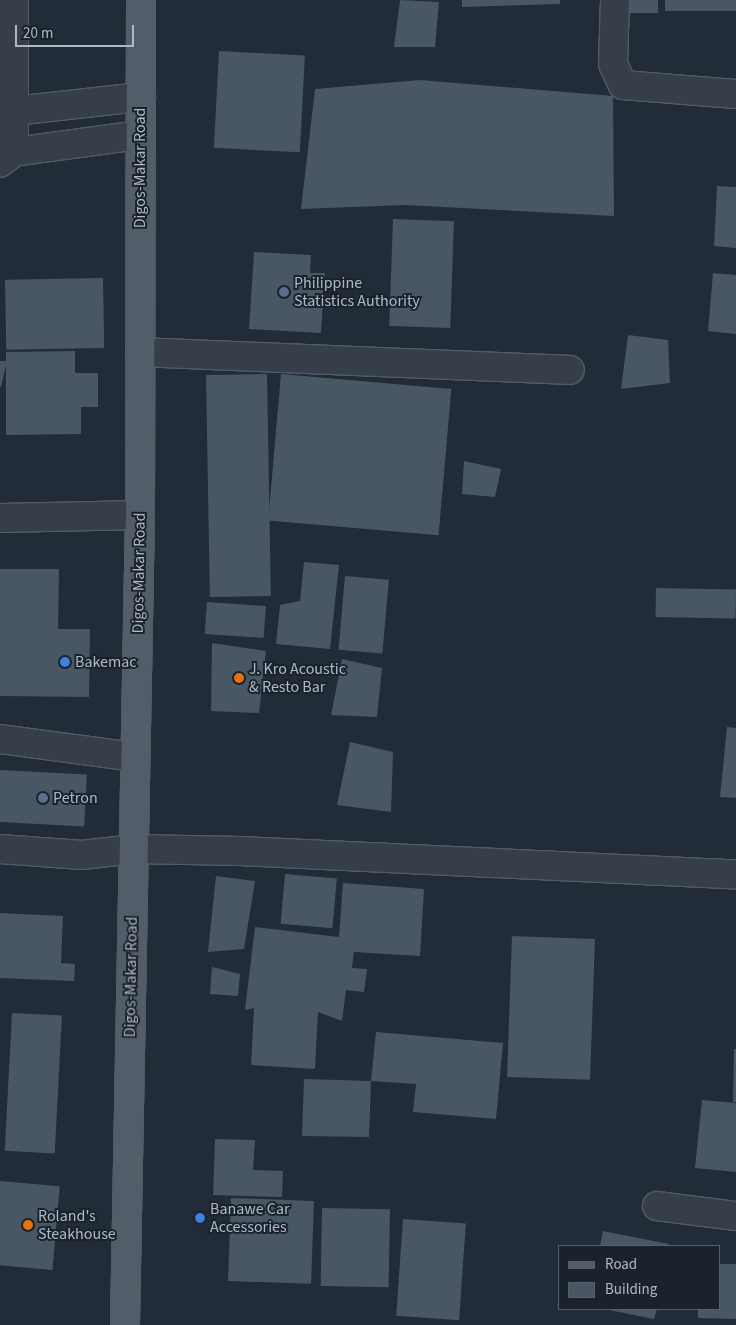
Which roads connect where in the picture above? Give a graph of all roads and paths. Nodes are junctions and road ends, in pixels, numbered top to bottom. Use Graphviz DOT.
graph roads {
  1 [pos="14,0"];
  2 [pos="141,0"];
  3 [pos="615,0"];
  4 [pos="736,94"];
  5 [pos="140,97"];
  6 [pos="14,110"];
  7 [pos="140,134"];
  8 [pos="7,158"];
  9 [pos="140,352"];
  10 [pos="570,370"];
  11 [pos="140,515"];
  12 [pos="0,518"];
  13 [pos="0,739"];
  14 [pos="135,757"];
  15 [pos="0,849"];
  16 [pos="133,849"];
  17 [pos="736,874"];
  18 [pos="657,1206"];
  19 [pos="736,1216"];
  20 [pos="125,1325"];
  1 -- 6 [label="street"];
  2 -- 5 [label="main road, Digos-Makar Road"];
  3 -- 4 [label="street"];
  5 -- 6 [label="street"];
  5 -- 7 [label="main road, Digos-Makar Road"];
  6 -- 8 [label="street"];
  7 -- 8 [label="street"];
  7 -- 9 [label="main road, Digos-Makar Road"];
  9 -- 10 [label="street"];
  9 -- 11 [label="main road, Digos-Makar Road"];
  11 -- 12 [label="street"];
  11 -- 14 [label="main road, Digos-Makar Road"];
  13 -- 14 [label="street"];
  14 -- 16 [label="main road, Digos-Makar Road"];
  15 -- 16 [label="street"];
  16 -- 17 [label="street"];
  16 -- 20 [label="main road, Digos-Makar Road"];
  18 -- 19 [label="street"];
}
